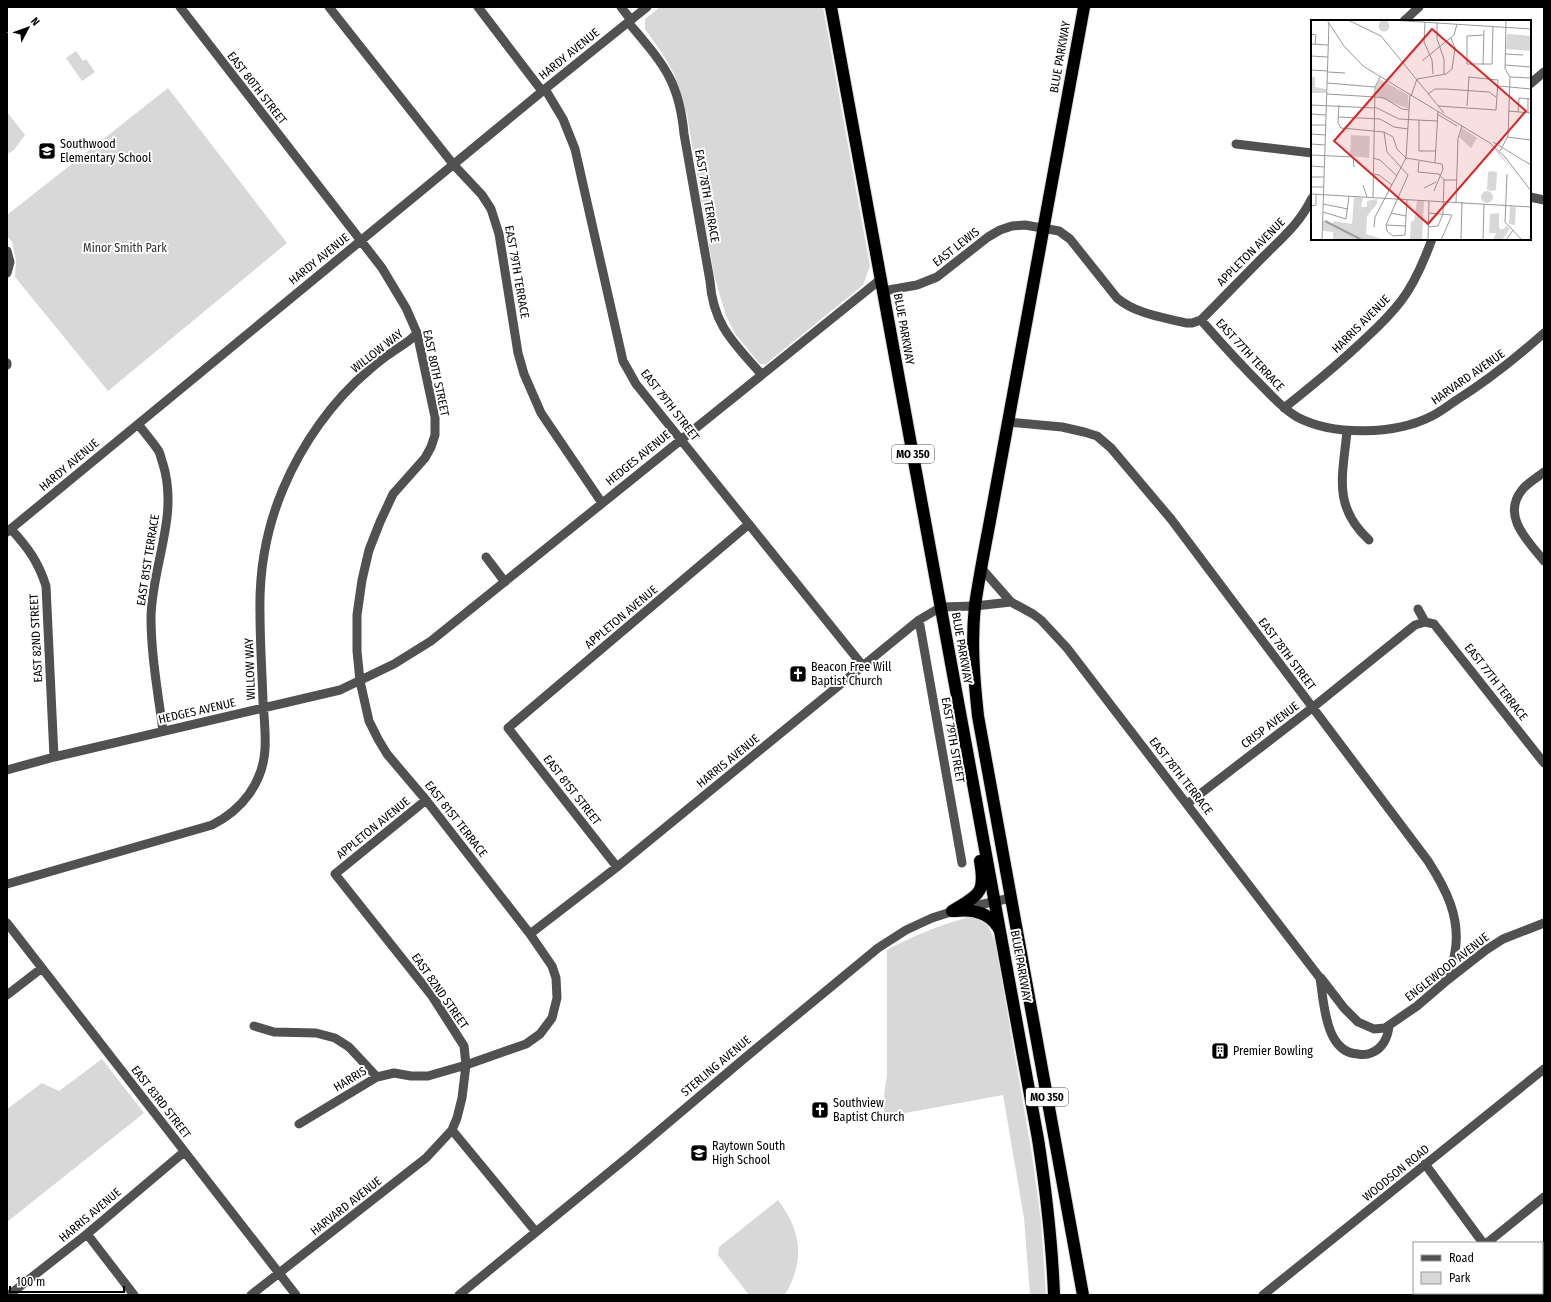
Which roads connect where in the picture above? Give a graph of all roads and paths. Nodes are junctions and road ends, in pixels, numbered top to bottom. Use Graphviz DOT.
graph roads {
  1 [pos="180,7"];
  2 [pos="329,7"];
  3 [pos="478,7"];
  4 [pos="622,7"];
  5 [pos="647,7"];
  6 [pos="831,7"];
  7 [pos="1084,7"];
  8 [pos="1419,7"];
  9 [pos="1405,20"];
  10 [pos="630,21"];
  11 [pos="1544,72"];
  12 [pos="1531,83"];
  13 [pos="543,90"];
  14 [pos="1236,144"];
  15 [pos="1311,153"];
  16 [pos="453,164"];
  17 [pos="1531,197"];
  18 [pos="1311,200"];
  19 [pos="1544,200"];
  20 [pos="1044,228"];
  21 [pos="1432,240"];
  22 [pos="360,241"];
  23 [pos="7,251"];
  24 [pos="7,273"];
  25 [pos="882,285"];
  26 [pos="1201,320"];
  27 [pos="417,333"];
  28 [pos="1544,333"];
  29 [pos="761,374"];
  30 [pos="1284,408"];
  31 [pos="1008,422"];
  32 [pos="138,424"];
  33 [pos="1347,431"];
  34 [pos="681,439"];
  35 [pos="1544,472"];
  36 [pos="602,503"];
  37 [pos="749,524"];
  38 [pos="9,530"];
  39 [pos="1369,540"];
  40 [pos="486,557"];
  41 [pos="1544,560"];
  42 [pos="982,569"];
  43 [pos="504,582"];
  44 [pos="1011,602"];
  45 [pos="975,606"];
  46 [pos="941,608"];
  47 [pos="1418,609"];
  48 [pos="919,620"];
  49 [pos="1424,622"];
  50 [pos="863,666"];
  51 [pos="360,681"];
  52 [pos="263,708"];
  53 [pos="1312,708"];
  54 [pos="506,728"];
  55 [pos="163,731"];
  56 [pos="54,757"];
  57 [pos="1544,763"];
  58 [pos="7,770"];
  59 [pos="426,800"];
  60 [pos="1187,804"];
  61 [pos="980,818"];
  62 [pos="962,864"];
  63 [pos="617,867"];
  64 [pos="335,874"];
  65 [pos="7,884"];
  66 [pos="1011,898"];
  67 [pos="995,901"];
  68 [pos="952,911"];
  69 [pos="7,923"];
  70 [pos="1544,923"];
  71 [pos="1001,932"];
  72 [pos="530,934"];
  73 [pos="550,964"];
  74 [pos="42,968"];
  75 [pos="1320,978"];
  76 [pos="1445,982"];
  77 [pos="7,995"];
  78 [pos="254,1026"];
  79 [pos="1389,1026"];
  80 [pos="466,1066"];
  81 [pos="1544,1069"];
  82 [pos="377,1077"];
  83 [pos="299,1124"];
  84 [pos="452,1130"];
  85 [pos="184,1152"];
  86 [pos="1425,1164"];
  87 [pos="1544,1197"];
  88 [pos="536,1232"];
  89 [pos="87,1234"];
  90 [pos="1482,1242"];
  91 [pos="1488,1242"];
  92 [pos="280,1274"];
  93 [pos="10,1295"];
  94 [pos="134,1295"];
  95 [pos="252,1295"];
  96 [pos="296,1295"];
  97 [pos="459,1295"];
  98 [pos="1054,1295"];
  99 [pos="1083,1295"];
  100 [pos="1263,1295"];
  1 -- 22 [label="street, EAST 80TH STREET"];
  2 -- 16 [label="street, EAST 79TH TERRACE"];
  3 -- 13 [label="street, EAST 79TH STREET"];
  4 -- 10 [label="street, EAST 78TH TERRACE"];
  5 -- 10 [label="street, HARDY AVENUE"];
  6 -- 25 [label="highway, BLUE PARKWAY / MO 350"];
  7 -- 20 [label="highway, BLUE PARKWAY / MO 350"];
  8 -- 9 [label="street"];
  10 -- 13 [label="street, HARDY AVENUE"];
  10 -- 29 [label="street, EAST 78TH TERRACE"];
  11 -- 12 [label="street"];
  13 -- 16 [label="street, HARDY AVENUE"];
  13 -- 34 [label="street, EAST 79TH STREET"];
  14 -- 15 [label="street"];
  16 -- 22 [label="street, HARDY AVENUE"];
  16 -- 36 [label="street, EAST 79TH TERRACE"];
  17 -- 19 [label="street"];
  18 -- 26 [label="street, APPLETON AVENUE"];
  20 -- 25 [label="street, EAST LEWIS"];
  20 -- 26 [label="street, EAST 77TH TERRACE"];
  20 -- 31 [label="highway, BLUE PARKWAY / MO 350"];
  21 -- 30 [label="street, HARRIS AVENUE"];
  22 -- 27 [label="street, EAST 80TH STREET"];
  22 -- 32 [label="street, HARDY AVENUE"];
  23 -- 24 [label="street"];
  25 -- 29 [label="street, HEDGES AVENUE"];
  25 -- 46 [label="highway, BLUE PARKWAY / MO 350"];
  26 -- 30 [label="street, EAST 77TH TERRACE"];
  27 -- 51 [label="street, EAST 80TH STREET"];
  27 -- 52 [label="street, WILLOW WAY"];
  28 -- 33 [label="street, HARVARD AVENUE"];
  29 -- 34 [label="street, HEDGES AVENUE"];
  30 -- 33 [label="street, HARVARD AVENUE"];
  31 -- 42 [label="highway, BLUE PARKWAY / MO 350"];
  31 -- 53 [label="street, EAST 78TH STREET"];
  32 -- 38 [label="street, HARDY AVENUE"];
  32 -- 55 [label="street, EAST 81ST TERRACE"];
  33 -- 39 [label="street"];
  34 -- 36 [label="street, HEDGES AVENUE"];
  34 -- 37 [label="street, EAST 79TH STREET"];
  35 -- 41 [label="street"];
  36 -- 43 [label="street, HEDGES AVENUE"];
  37 -- 50 [label="street, EAST 79TH STREET"];
  37 -- 54 [label="street, APPLETON AVENUE"];
  38 -- 56 [label="street, EAST 82ND STREET"];
  40 -- 43 [label="street"];
  42 -- 44 [label="street, EAST 78TH TERRACE"];
  42 -- 45 [label="highway, BLUE PARKWAY / MO 350"];
  43 -- 51 [label="street, HEDGES AVENUE"];
  44 -- 45 [label="street"];
  44 -- 60 [label="street, EAST 78TH TERRACE"];
  45 -- 46 [label="street"];
  45 -- 66 [label="highway, BLUE PARKWAY / MO 350"];
  46 -- 48 [label="street, HARRIS AVENUE"];
  46 -- 61 [label="highway, BLUE PARKWAY / MO 350"];
  47 -- 49 [label="street"];
  48 -- 50 [label="street, HARRIS AVENUE"];
  48 -- 62 [label="street, EAST 79TH STREET"];
  49 -- 53 [label="street, CRISP AVENUE"];
  49 -- 57 [label="street, EAST 77TH TERRACE"];
  50 -- 63 [label="street, HARRIS AVENUE"];
  51 -- 52 [label="street, HEDGES AVENUE"];
  51 -- 59 [label="street, EAST 81ST TERRACE"];
  52 -- 55 [label="street, HEDGES AVENUE"];
  52 -- 65 [label="street, WILLOW WAY"];
  53 -- 60 [label="street, CRISP AVENUE"];
  53 -- 76 [label="street, EAST 78TH STREET"];
  54 -- 63 [label="street, EAST 81ST STREET"];
  55 -- 56 [label="street, HEDGES AVENUE"];
  56 -- 58 [label="street, HEDGES AVENUE"];
  59 -- 64 [label="street, APPLETON AVENUE"];
  59 -- 72 [label="street, EAST 81ST TERRACE"];
  60 -- 75 [label="street, EAST 78TH TERRACE"];
  61 -- 67 [label="highway, BLUE PARKWAY / MO 350"];
  61 -- 68 [label="highway"];
  63 -- 72 [label="street, HARRIS AVENUE"];
  64 -- 80 [label="street, EAST 82ND STREET"];
  66 -- 67 [label="street, STERLING AVENUE"];
  66 -- 99 [label="highway, BLUE PARKWAY / MO 350"];
  67 -- 68 [label="street, STERLING AVENUE"];
  67 -- 71 [label="highway, BLUE PARKWAY / MO 350"];
  68 -- 71 [label="highway"];
  68 -- 88 [label="street, STERLING AVENUE"];
  69 -- 74 [label="street, EAST 83RD STREET"];
  70 -- 76 [label="street, ENGLEWOOD AVENUE"];
  71 -- 98 [label="highway, BLUE PARKWAY / MO 350"];
  72 -- 73 [label="street, EAST 81ST TERRACE"];
  73 -- 80 [label="street, HARRIS"];
  74 -- 77 [label="street"];
  74 -- 85 [label="street, EAST 83RD STREET"];
  75 -- 79 [label="street, EAST 78TH TERRACE"];
  75 -- 79 [label="street, EAST 78TH TERRACE"];
  76 -- 79 [label="street, ENGLEWOOD AVENUE"];
  78 -- 82 [label="street"];
  80 -- 82 [label="street, HARRIS"];
  80 -- 84 [label="street, EAST 82ND STREET"];
  81 -- 86 [label="street, WOODSON ROAD"];
  82 -- 83 [label="street, HARRIS"];
  84 -- 88 [label="street"];
  84 -- 92 [label="street, HARVARD AVENUE"];
  85 -- 89 [label="street, HARRIS AVENUE"];
  85 -- 92 [label="street, EAST 83RD STREET"];
  86 -- 90 [label="street"];
  86 -- 100 [label="street, WOODSON ROAD"];
  87 -- 91 [label="street"];
  88 -- 97 [label="street, STERLING AVENUE"];
  89 -- 93 [label="street, HARRIS AVENUE"];
  89 -- 94 [label="street"];
  92 -- 95 [label="street, HARVARD AVENUE"];
  92 -- 96 [label="street, EAST 83RD STREET"];
}
